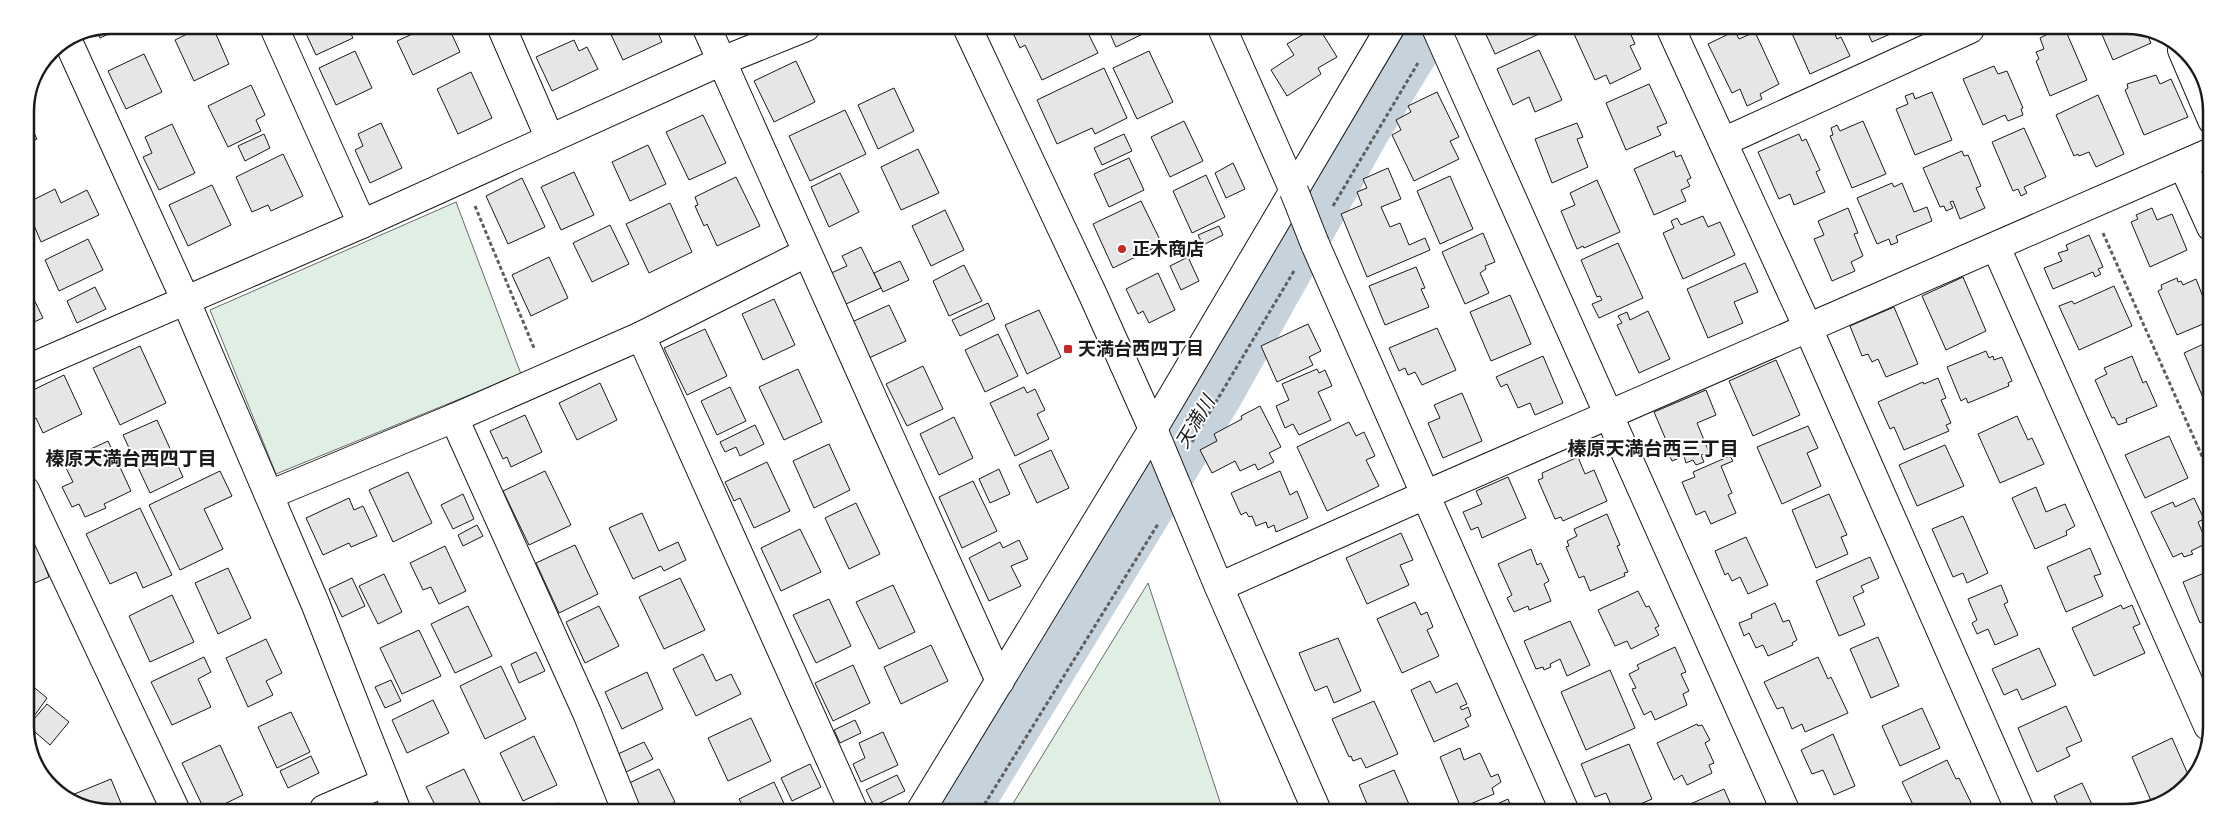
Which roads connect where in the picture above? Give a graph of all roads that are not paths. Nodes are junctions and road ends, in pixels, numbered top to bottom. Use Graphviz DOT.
graph roads {
  1 [pos="277,34"];
  2 [pos="504,34"];
  3 [pos="710,34"];
  4 [pos="789,34"];
  5 [pos="970,34"];
  6 [pos="1225,34"];
  7 [pos="1386,34"];
  8 [pos="1439,34"];
  9 [pos="1675,34"];
  10 [pos="1959,34"];
  11 [pos="69,46"];
  12 [pos="722,61"];
  13 [pos="2189,67"];
  14 [pos="2202,97"];
  15 [pos="550,139"];
  16 [pos="1723,142"];
  17 [pos="2203,156"];
  18 [pos="2183,165"];
  19 [pos="1294,191"];
  20 [pos="2203,209"];
  21 [pos="362,224"];
  22 [pos="1996,246"];
  23 [pos="806,253"];
  24 [pos="185,299"];
  25 [pos="1808,328"];
  26 [pos="641,336"];
  27 [pos="34,366"];
  28 [pos="1608,416"];
  29 [pos="454,418"];
  30 [pos="1153,429"];
  31 [pos="1425,495"];
  32 [pos="269,496"];
  33 [pos="34,509"];
  34 [pos="1219,587"];
  35 [pos="1000,681"];
  36 [pos="2203,715"];
  37 [pos="384,783"];
  38 [pos="173,804"];
  39 [pos="336,804"];
  40 [pos="394,804"];
  41 [pos="624,804"];
  42 [pos="850,804"];
  43 [pos="926,804"];
  44 [pos="1314,804"];
  45 [pos="1561,804"];
  46 [pos="1782,804"];
  47 [pos="2017,804"];
  1 -- 21 [label="street"];
  2 -- 15 [label="street"];
  3 -- 12 [label="street"];
  4 -- 12 [label="street"];
  5 -- 30 [label="street"];
  6 -- 19 [label="street"];
  7 -- 19 [label="street"];
  8 -- 28 [label="street"];
  9 -- 16 [label="street"];
  10 -- 16 [label="street"];
  11 -- 24 [label="street"];
  12 -- 15 [label="street"];
  12 -- 23 [label="street"];
  13 -- 14 [label="street"];
  15 -- 21 [label="street"];
  16 -- 25 [label="street"];
  17 -- 18 [label="street"];
  18 -- 20 [label="street"];
  18 -- 22 [label="street"];
  19 -- 30 [label="street"];
  19 -- 31 [label="street, bridge"];
  21 -- 24 [label="street"];
  22 -- 25 [label="street"];
  22 -- 36 [label="street"];
  23 -- 26 [label="street"];
  23 -- 35 [label="street"];
  24 -- 27 [label="street"];
  24 -- 32 [label="street"];
  25 -- 28 [label="street"];
  25 -- 47 [label="street"];
  26 -- 29 [label="street"];
  26 -- 42 [label="street"];
  28 -- 31 [label="street"];
  28 -- 46 [label="street"];
  29 -- 32 [label="street"];
  29 -- 41 [label="street"];
  30 -- 34 [label="street"];
  30 -- 35 [label="street"];
  31 -- 34 [label="street"];
  31 -- 45 [label="street"];
  32 -- 37 [label="street"];
  33 -- 38 [label="street"];
  34 -- 44 [label="street"];
  35 -- 43 [label="street"];
  37 -- 39 [label="street"];
  37 -- 40 [label="street"];
}
